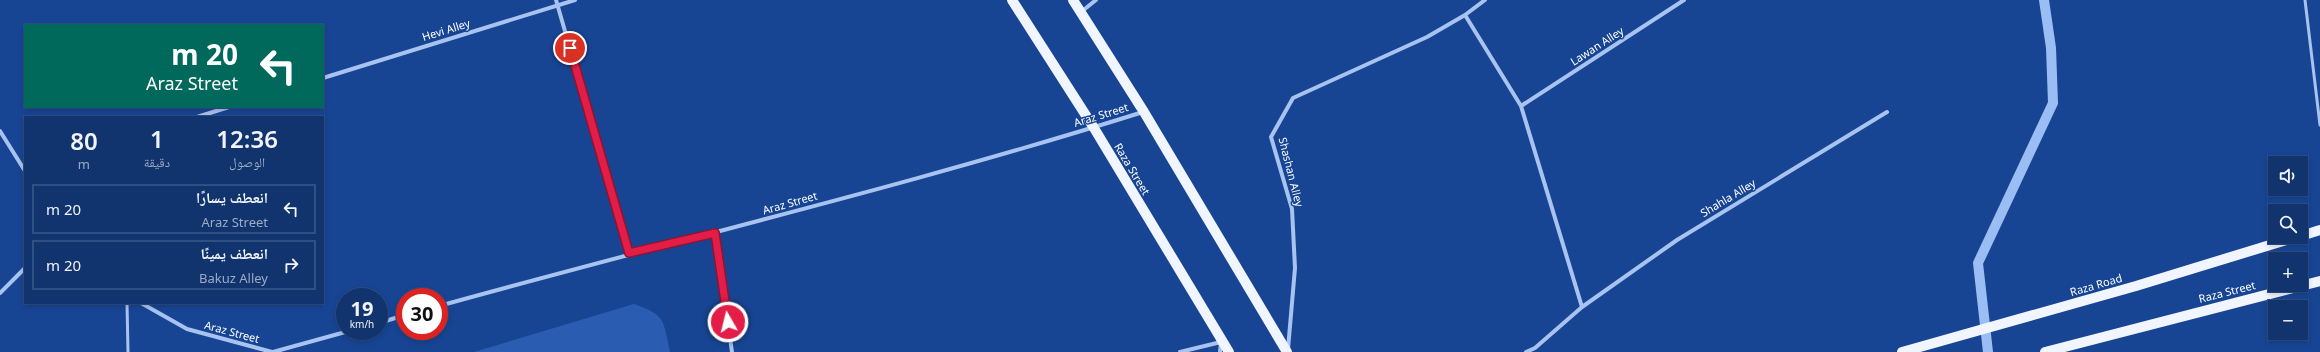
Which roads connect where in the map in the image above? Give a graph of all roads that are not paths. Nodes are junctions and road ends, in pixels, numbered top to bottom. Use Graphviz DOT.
graph roads {
  1 [pos="575,0"];
  2 [pos="1012,0"];
  3 [pos="1073,0"];
  4 [pos="1096,0"];
  5 [pos="1485,0"];
  6 [pos="1684,0"];
  7 [pos="2305,0"];
  8 [pos="556,2"];
  9 [pos="1081,12"];
  10 [pos="1465,15"];
  11 [pos="324,78"];
  12 [pos="1521,106"];
  13 [pos="226,108"];
  14 [pos="1144,112"];
  15 [pos="1887,112"];
  16 [pos="199,116"];
  17 [pos="2320,125"];
  18 [pos="1094,128"];
  19 [pos="0,131"];
  20 [pos="24,168"];
  21 [pos="2320,230"];
  22 [pos="715,233"];
  23 [pos="2308,234"];
  24 [pos="2273,244"];
  25 [pos="629,253"];
  26 [pos="24,269"];
  27 [pos="2320,282"];
  28 [pos="0,293"];
  29 [pos="448,303"];
  30 [pos="127,304"];
  31 [pos="143,304"];
  32 [pos="1582,307"];
  33 [pos="336,335"];
  34 [pos="1221,347"];
  35 [pos="128,352"];
  36 [pos="273,352"];
  37 [pos="732,352"];
  38 [pos="1180,352"];
  39 [pos="1229,352"];
  40 [pos="1287,352"];
  41 [pos="1526,352"];
  42 [pos="1902,352"];
  43 [pos="2045,352"];
  1 -- 8 [label="street, Hevi Alley"];
  2 -- 18 [label="main road, Raza Street"];
  3 -- 9 [label="main road"];
  4 -- 9 [label="street"];
  5 -- 10 [label="street, Shashan Alley"];
  6 -- 12 [label="street, Lawan Alley"];
  7 -- 17 [label="lane"];
  8 -- 11 [label="street, Hevi Alley"];
  8 -- 25 [label="street"];
  9 -- 14 [label="main road"];
  10 -- 12 [label="street"];
  10 -- 40 [label="street, Shashan Alley"];
  12 -- 32 [label="street"];
  13 -- 16 [label="street"];
  14 -- 18 [label="street, Araz Street"];
  14 -- 40 [label="main road"];
  15 -- 32 [label="street, Shahla Alley"];
  18 -- 22 [label="street, Araz Street"];
  18 -- 34 [label="main road, Raza Street"];
  19 -- 20 [label="street"];
  21 -- 23 [label="main road"];
  22 -- 25 [label="street, Araz Street"];
  22 -- 37 [label="street"];
  24 -- 42 [label="main road, Raza Road"];
  25 -- 29 [label="street, Araz Street"];
  26 -- 28 [label="street"];
  27 -- 43 [label="main road, Raza Street"];
  30 -- 35 [label="lane"];
  31 -- 36 [label="street, Araz Street"];
  32 -- 41 [label="street, Shahla Alley"];
  33 -- 36 [label="street, Araz Street"];
  34 -- 38 [label="street"];
  34 -- 39 [label="main road, Raza Street"];
}
